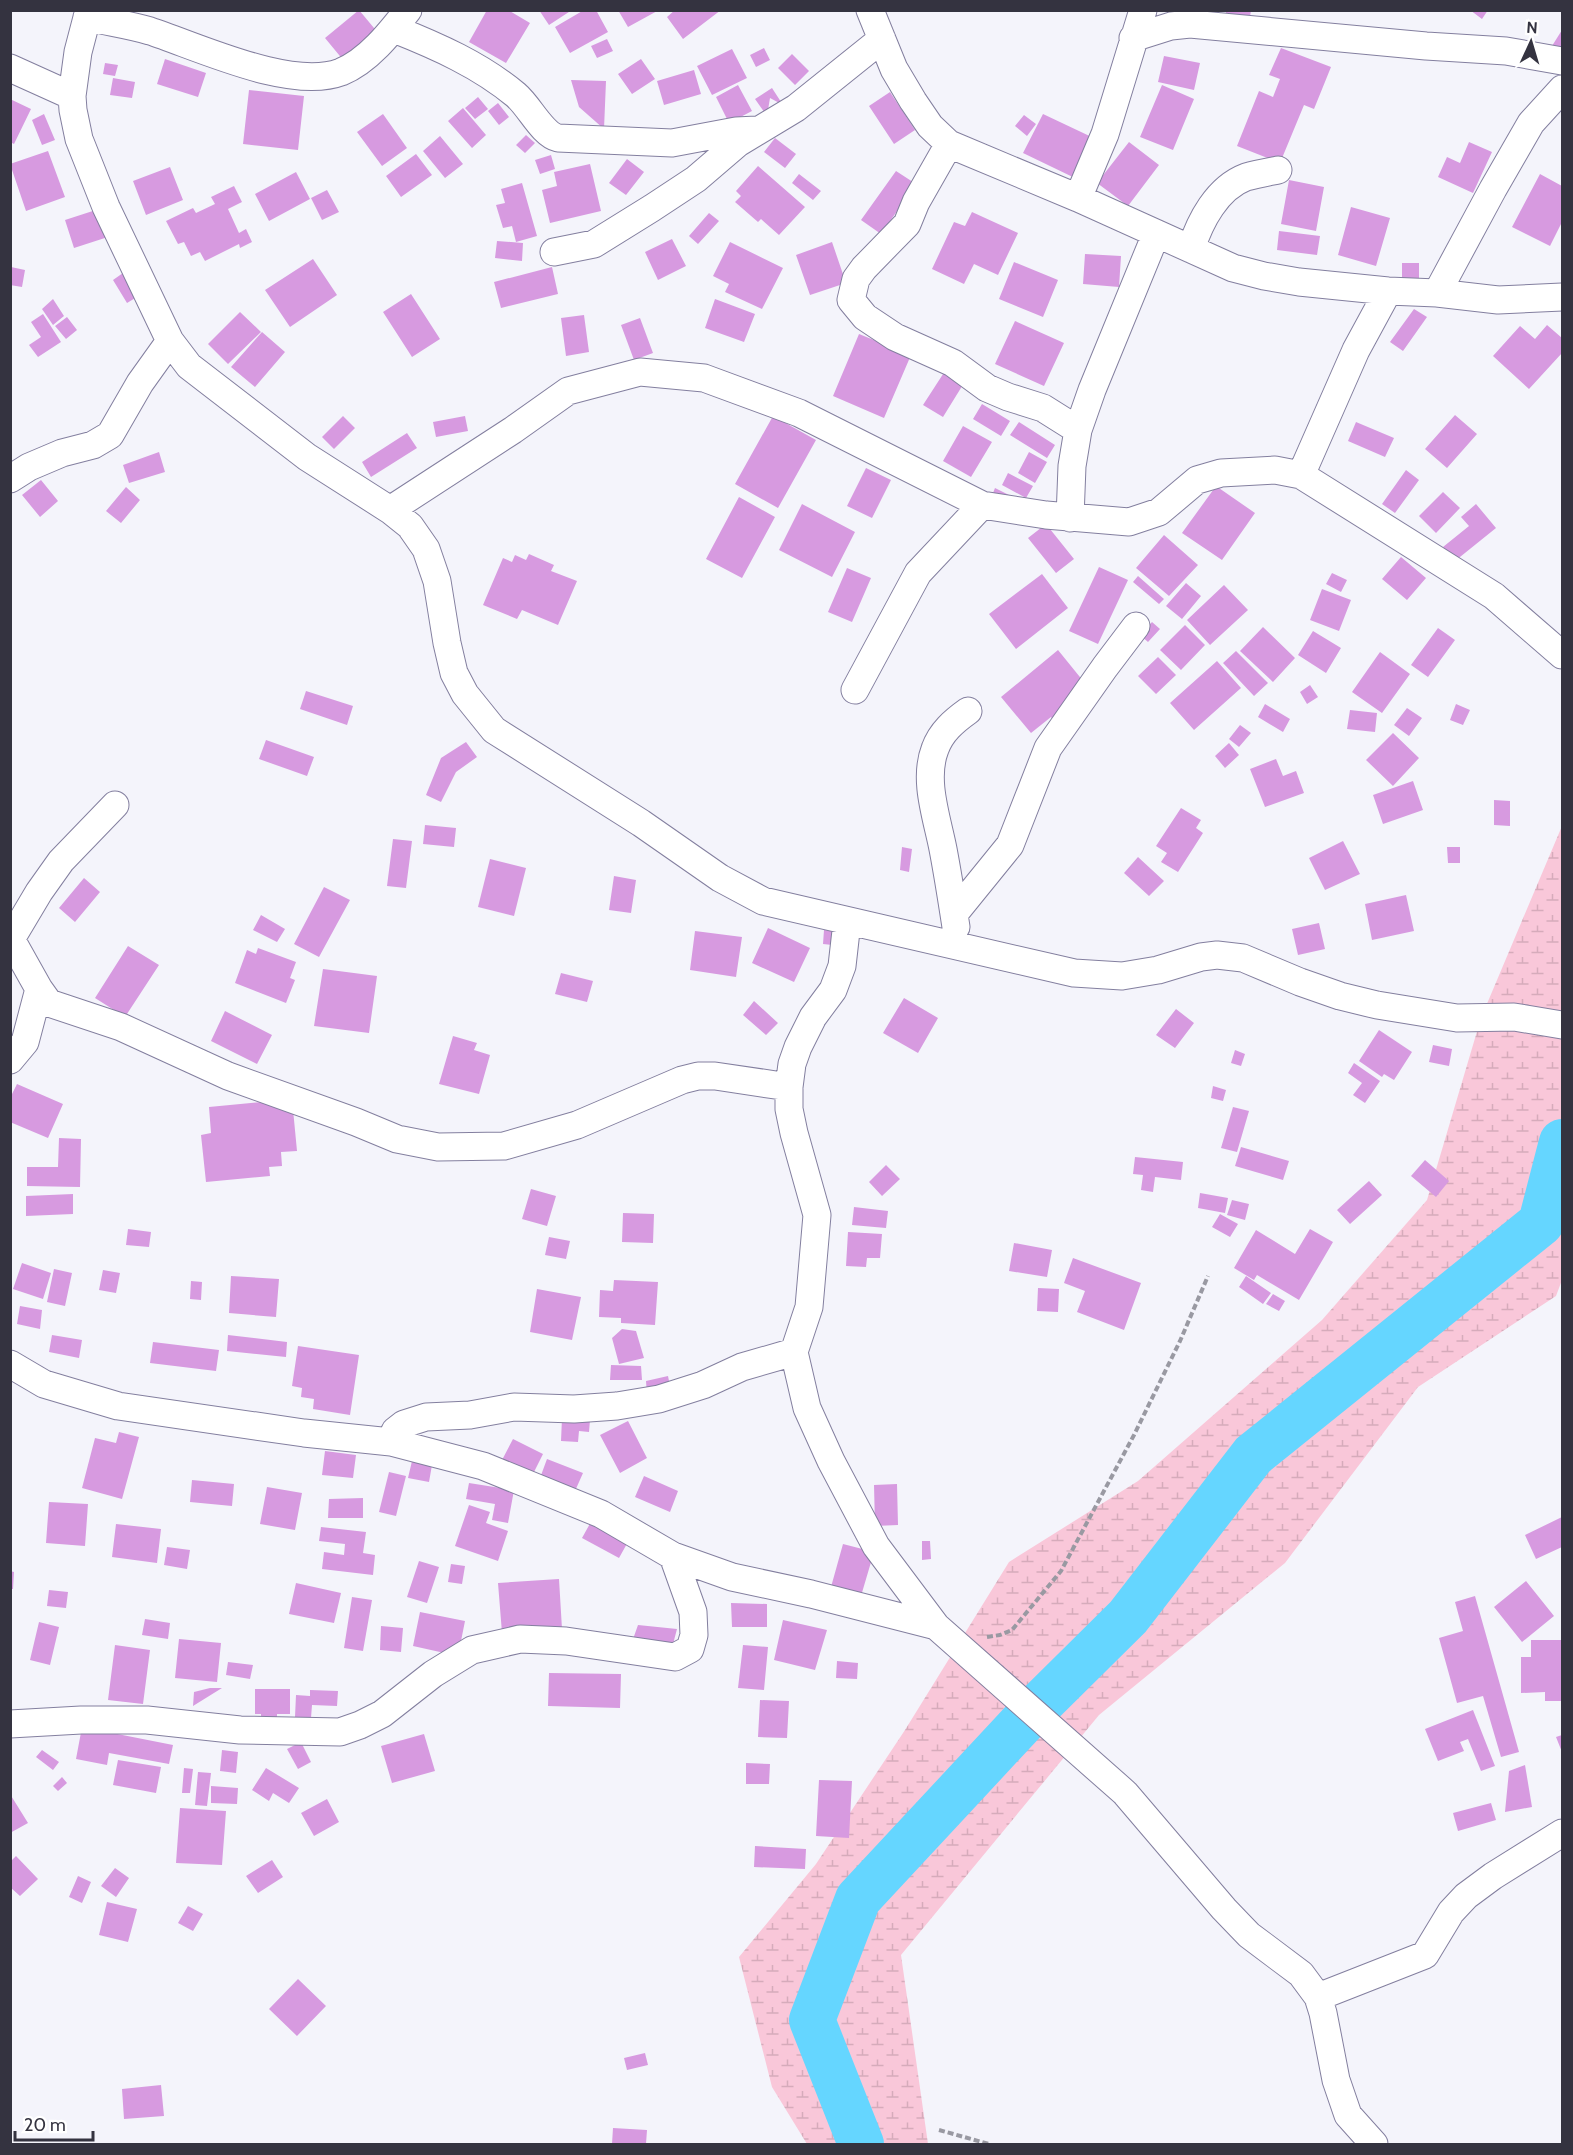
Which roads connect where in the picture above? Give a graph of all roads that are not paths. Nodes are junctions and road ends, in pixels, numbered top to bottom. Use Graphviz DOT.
graph roads {
  1 [pos="1143,10"];
  2 [pos="871,11"];
  3 [pos="88,14"];
  4 [pos="401,20"];
  5 [pos="1133,38"];
  6 [pos="882,39"];
  7 [pos="1563,61"];
  8 [pos="10,68"];
  9 [pos="1563,89"];
  10 [pos="72,96"];
  11 [pos="757,130"];
  12 [pos="950,144"];
  13 [pos="1278,170"];
  14 [pos="1078,198"];
  15 [pos="1156,234"];
  16 [pos="1191,249"];
  17 [pos="554,252"];
  18 [pos="1388,291"];
  19 [pos="1437,293"];
  20 [pos="1563,297"];
  21 [pos="170,341"];
  22 [pos="1078,430"];
  23 [pos="1300,475"];
  24 [pos="10,479"];
  25 [pos="982,505"];
  26 [pos="390,510"];
  27 [pos="1070,518"];
  28 [pos="1136,626"];
  29 [pos="1563,656"];
  30 [pos="855,690"];
  31 [pos="968,711"];
  32 [pos="115,805"];
  33 [pos="954,914"];
  34 [pos="848,922"];
  35 [pos="960,946"];
  36 [pos="39,989"];
  37 [pos="1563,1025"];
  38 [pos="10,1060"];
  39 [pos="789,1087"];
  40 [pos="794,1352"];
  41 [pos="10,1364"];
  42 [pos="391,1442"];
  43 [pos="673,1556"];
  44 [pos="936,1626"];
  45 [pos="10,1724"];
  46 [pos="1563,1833"];
  47 [pos="1318,1997"];
  48 [pos="1374,2145"];
  1 -- 5 [label="street"];
  2 -- 6 [label="street"];
  3 -- 4 [label="street"];
  3 -- 10 [label="street"];
  4 -- 11 [label="street"];
  5 -- 7 [label="street"];
  5 -- 14 [label="street"];
  6 -- 11 [label="street"];
  6 -- 12 [label="street"];
  8 -- 10 [label="street"];
  9 -- 19 [label="street"];
  10 -- 21 [label="street"];
  11 -- 17 [label="street"];
  12 -- 14 [label="street"];
  12 -- 22 [label="street"];
  13 -- 16 [label="street"];
  14 -- 15 [label="street"];
  15 -- 16 [label="street"];
  15 -- 22 [label="street"];
  16 -- 18 [label="street"];
  18 -- 19 [label="street"];
  18 -- 23 [label="street"];
  19 -- 20 [label="street"];
  21 -- 24 [label="street"];
  21 -- 26 [label="street"];
  22 -- 27 [label="street"];
  23 -- 27 [label="street"];
  23 -- 29 [label="street"];
  25 -- 26 [label="street"];
  25 -- 27 [label="street"];
  25 -- 30 [label="street"];
  26 -- 34 [label="street"];
  28 -- 33 [label="street"];
  31 -- 33 [label="street"];
  32 -- 36 [label="street"];
  33 -- 35 [label="street"];
  34 -- 35 [label="street"];
  34 -- 39 [label="street"];
  35 -- 37 [label="street"];
  36 -- 38 [label="street"];
  36 -- 39 [label="street"];
  39 -- 40 [label="street"];
  40 -- 42 [label="street"];
  40 -- 44 [label="street"];
  41 -- 42 [label="street"];
  42 -- 43 [label="street"];
  43 -- 44 [label="street"];
  43 -- 45 [label="street"];
  44 -- 47 [label="street"];
  46 -- 47 [label="street"];
  47 -- 48 [label="street"];
}
